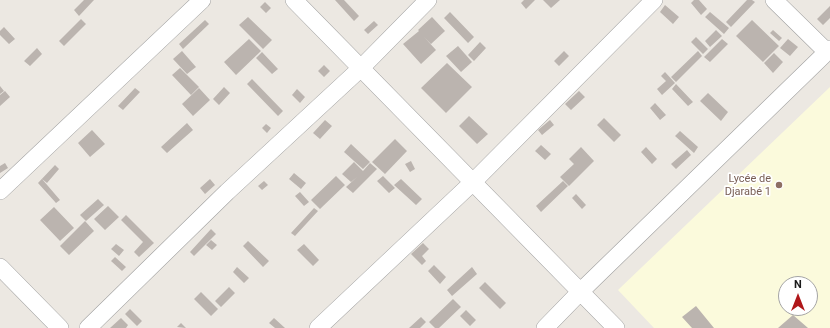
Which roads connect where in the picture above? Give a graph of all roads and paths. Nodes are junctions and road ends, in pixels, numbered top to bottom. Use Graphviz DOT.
graph roads {
  1 [pos="202,0"];
  2 [pos="294,0"];
  3 [pos="428,0"];
  4 [pos="654,0"];
  5 [pos="774,0"];
  6 [pos="829,51"];
  7 [pos="361,68"];
  8 [pos="473,182"];
  9 [pos="0,191"];
  10 [pos="0,267"];
  11 [pos="581,291"];
  12 [pos="60,328"];
  13 [pos="88,328"];
  14 [pos="318,328"];
  15 [pos="545,328"];
  16 [pos="616,328"];
  1 -- 9 [label="street"];
  2 -- 7 [label="street"];
  3 -- 7 [label="street"];
  4 -- 8 [label="street"];
  5 -- 6 [label="street"];
  6 -- 11 [label="street"];
  7 -- 8 [label="street"];
  7 -- 13 [label="street"];
  8 -- 11 [label="street"];
  8 -- 14 [label="street"];
  10 -- 12 [label="street"];
  11 -- 15 [label="street"];
  11 -- 16 [label="street"];
}
